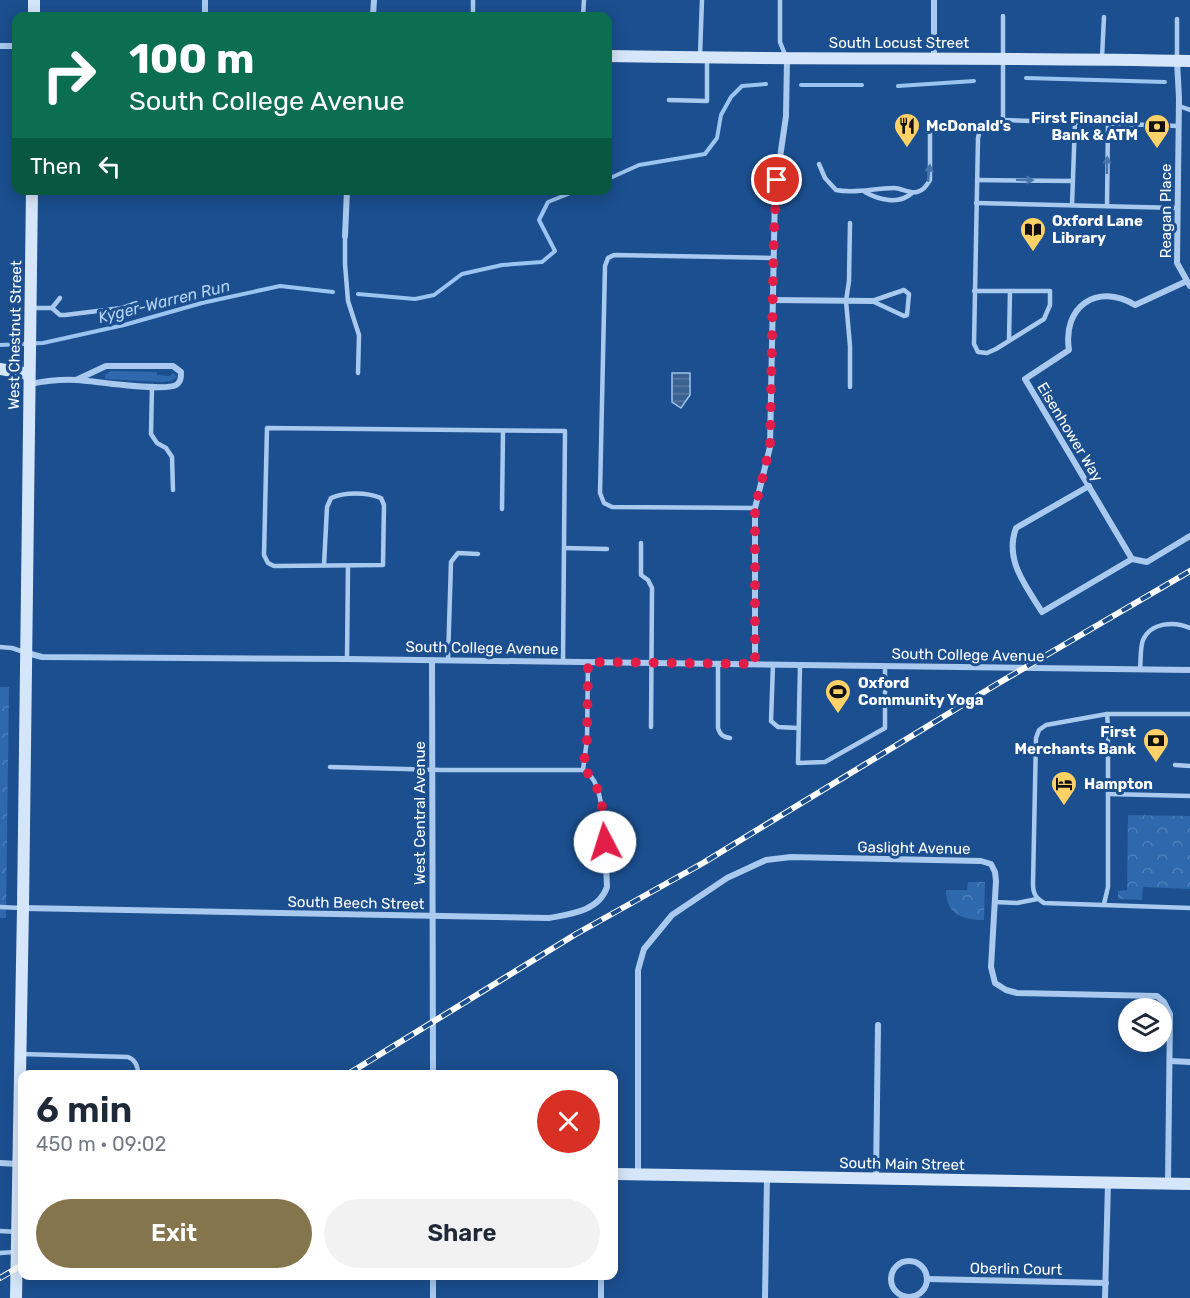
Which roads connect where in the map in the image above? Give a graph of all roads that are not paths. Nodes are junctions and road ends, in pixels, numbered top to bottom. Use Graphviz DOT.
graph roads {
  1 [pos="702,0"];
  2 [pos="780,0"];
  3 [pos="934,0"];
  4 [pos="1003,16"];
  5 [pos="1104,17"];
  6 [pos="1177,19"];
  7 [pos="612,56"];
  8 [pos="934,57"];
  9 [pos="703,58"];
  10 [pos="787,59"];
  11 [pos="1003,59"];
  12 [pos="1102,60"];
  13 [pos="1177,61"];
  14 [pos="1190,61"];
  15 [pos="669,100"];
  16 [pos="1179,106"];
  17 [pos="1190,110"];
  18 [pos="1003,120"];
  19 [pos="930,121"];
  20 [pos="1075,122"];
  21 [pos="1108,123"];
  22 [pos="1179,126"];
  23 [pos="819,164"];
  24 [pos="977,180"];
  25 [pos="1073,181"];
  26 [pos="865,192"];
  27 [pos="912,193"];
  28 [pos="32,195"];
  29 [pos="347,195"];
  30 [pos="976,203"];
  31 [pos="1072,205"];
  32 [pos="1107,206"];
  33 [pos="1178,208"];
  34 [pos="850,223"];
  35 [pos="345,236"];
  36 [pos="773,258"];
  37 [pos="1189,282"];
  38 [pos="974,291"];
  39 [pos="1010,291"];
  40 [pos="60,298"];
  41 [pos="773,300"];
  42 [pos="846,301"];
  43 [pos="872,301"];
  44 [pos="136,303"];
  45 [pos="30,308"];
  46 [pos="52,308"];
  47 [pos="1009,340"];
  48 [pos="0,369"];
  49 [pos="358,373"];
  50 [pos="29,379"];
  51 [pos="76,380"];
  52 [pos="152,387"];
  53 [pos="850,387"];
  54 [pos="503,431"];
  55 [pos="1089,486"];
  56 [pos="173,490"];
  57 [pos="755,508"];
  58 [pos="502,509"];
  59 [pos="1190,536"];
  60 [pos="641,543"];
  61 [pos="564,548"];
  62 [pos="607,549"];
  63 [pos="478,554"];
  64 [pos="1132,559"];
  65 [pos="324,565"];
  66 [pos="348,566"];
  67 [pos="1190,628"];
  68 [pos="0,647"];
  69 [pos="26,653"];
  70 [pos="346,659"];
  71 [pos="432,660"];
  72 [pos="448,660"];
  73 [pos="563,661"];
  74 [pos="588,662"];
  75 [pos="652,662"];
  76 [pos="718,663"];
  77 [pos="755,664"];
  78 [pos="773,664"];
  79 [pos="800,665"];
  80 [pos="885,666"];
  81 [pos="1140,669"];
  82 [pos="1190,670"];
  83 [pos="1107,714"];
  84 [pos="1190,714"];
  85 [pos="651,727"];
  86 [pos="798,728"];
  87 [pos="730,738"];
  88 [pos="1175,765"];
  89 [pos="1190,766"];
  90 [pos="330,767"];
  91 [pos="432,770"];
  92 [pos="583,770"];
  93 [pos="1108,794"];
  94 [pos="1190,796"];
  95 [pos="604,819"];
  96 [pos="1037,899"];
  97 [pos="995,902"];
  98 [pos="1104,904"];
  99 [pos="0,907"];
  100 [pos="23,908"];
  101 [pos="1190,908"];
  102 [pos="432,917"];
  103 [pos="878,1025"];
  104 [pos="21,1054"];
  105 [pos="1170,1061"];
  106 [pos="1190,1062"];
  107 [pos="21,1070"];
  108 [pos="138,1070"];
  109 [pos="433,1070"];
  110 [pos="0,1163"];
  111 [pos="18,1164"];
  112 [pos="618,1174"];
  113 [pos="638,1174"];
  114 [pos="767,1177"];
  115 [pos="876,1179"];
  116 [pos="1108,1183"];
  117 [pos="1168,1184"];
  118 [pos="1190,1184"];
  119 [pos="18,1209"];
  120 [pos="0,1231"];
  121 [pos="17,1232"];
  122 [pos="17,1252"];
  123 [pos="0,1253"];
  124 [pos="927,1279"];
  125 [pos="433,1280"];
  126 [pos="601,1280"];
  127 [pos="1106,1283"];
  128 [pos="16,1298"];
  129 [pos="433,1298"];
  130 [pos="601,1298"];
  131 [pos="765,1298"];
  132 [pos="1105,1298"];
  1 -- 9 [label="lane"];
  2 -- 10 [label="lane"];
  3 -- 8 [label="street"];
  4 -- 11 [label="lane"];
  5 -- 12 [label="lane"];
  6 -- 13 [label="lane"];
  7 -- 9 [label="main road, South Locust Street"];
  8 -- 10 [label="main road, South Locust Street"];
  8 -- 11 [label="main road, South Locust Street"];
  9 -- 10 [label="main road, South Locust Street"];
  9 -- 15 [label="lane"];
  10 -- 36 [label="street"];
  11 -- 12 [label="main road, South Locust Street"];
  11 -- 18 [label="lane"];
  12 -- 13 [label="main road, South Locust Street"];
  13 -- 14 [label="main road, South Locust Street"];
  13 -- 16 [label="street, Reagan Place"];
  16 -- 17 [label="lane"];
  16 -- 22 [label="street, Reagan Place"];
  18 -- 20 [label="lane"];
  18 -- 24 [label="lane"];
  27 -- 19 [label="lane, one-way"];
  20 -- 21 [label="lane"];
  20 -- 25 [label="lane"];
  21 -- 22 [label="lane"];
  32 -- 21 [label="lane, one-way"];
  22 -- 33 [label="street, Reagan Place"];
  23 -- 26 [label="lane"];
  24 -- 25 [label="lane, one-way"];
  24 -- 30 [label="lane"];
  25 -- 31 [label="lane"];
  26 -- 27 [label="lane"];
  26 -- 27 [label="lane"];
  28 -- 45 [label="main road, West Chestnut Street"];
  29 -- 35 [label="street"];
  30 -- 31 [label="lane"];
  30 -- 38 [label="lane"];
  31 -- 32 [label="lane"];
  32 -- 33 [label="lane"];
  33 -- 37 [label="street, Reagan Place"];
  34 -- 42 [label="lane"];
  35 -- 49 [label="lane"];
  36 -- 41 [label="street"];
  36 -- 57 [label="lane"];
  37 -- 55 [label="street, Eisenhower Way"];
  38 -- 39 [label="lane"];
  38 -- 47 [label="lane"];
  39 -- 47 [label="lane"];
  39 -- 47 [label="lane"];
  40 -- 46 [label="lane"];
  41 -- 42 [label="street"];
  41 -- 57 [label="street"];
  42 -- 43 [label="street"];
  42 -- 53 [label="lane"];
  43 -- 43 [label="lane"];
  44 -- 46 [label="lane"];
  45 -- 46 [label="lane"];
  45 -- 50 [label="main road, West Chestnut Street"];
  48 -- 50 [label="main road"];
  50 -- 51 [label="street"];
  50 -- 69 [label="main road, West Chestnut Street"];
  51 -- 52 [label="street"];
  51 -- 52 [label="street"];
  52 -- 56 [label="lane"];
  54 -- 58 [label="lane"];
  54 -- 61 [label="lane"];
  54 -- 65 [label="lane"];
  55 -- 64 [label="street, Eisenhower Way"];
  55 -- 64 [label="street"];
  57 -- 77 [label="street"];
  59 -- 64 [label="street"];
  60 -- 75 [label="lane"];
  61 -- 62 [label="lane"];
  61 -- 73 [label="lane"];
  63 -- 72 [label="lane"];
  65 -- 66 [label="lane"];
  65 -- 66 [label="lane"];
  66 -- 70 [label="lane"];
  67 -- 81 [label="lane"];
  68 -- 69 [label="lane"];
  69 -- 70 [label="street, South College Avenue"];
  69 -- 100 [label="main road, West Chestnut Street"];
  70 -- 71 [label="street, South College Avenue"];
  71 -- 72 [label="street, South College Avenue"];
  71 -- 91 [label="street, West Central Avenue"];
  72 -- 73 [label="street, South College Avenue"];
  73 -- 74 [label="street, South College Avenue"];
  74 -- 75 [label="street, South College Avenue"];
  74 -- 92 [label="lane"];
  75 -- 76 [label="street, South College Avenue"];
  75 -- 85 [label="lane"];
  76 -- 77 [label="street, South College Avenue"];
  76 -- 87 [label="lane"];
  77 -- 78 [label="street, South College Avenue"];
  78 -- 79 [label="street, South College Avenue"];
  78 -- 86 [label="lane"];
  79 -- 80 [label="street, South College Avenue"];
  79 -- 86 [label="lane"];
  80 -- 81 [label="street, South College Avenue"];
  80 -- 86 [label="lane"];
  81 -- 82 [label="street, South College Avenue"];
  83 -- 84 [label="lane"];
  83 -- 93 [label="lane"];
  83 -- 96 [label="lane"];
  88 -- 89 [label="lane"];
  90 -- 91 [label="lane"];
  91 -- 92 [label="lane"];
  91 -- 102 [label="street, West Central Avenue"];
  92 -- 95 [label="lane"];
  93 -- 94 [label="lane"];
  93 -- 98 [label="lane"];
  95 -- 102 [label="street, South Beech Street"];
  96 -- 97 [label="lane"];
  96 -- 98 [label="lane"];
  97 -- 105 [label="street, Gaslight Avenue"];
  97 -- 113 [label="street, Gaslight Avenue"];
  98 -- 101 [label="lane"];
  99 -- 100 [label="lane"];
  100 -- 102 [label="street, South Beech Street"];
  100 -- 104 [label="main road, West Chestnut Street"];
  102 -- 109 [label="street, West Central Avenue"];
  103 -- 115 [label="street"];
  104 -- 107 [label="main road, West Chestnut Street"];
  104 -- 108 [label="lane"];
  105 -- 106 [label="street"];
  105 -- 117 [label="street, Gaslight Avenue"];
  110 -- 111 [label="street"];
  112 -- 113 [label="main road, South Main Street"];
  113 -- 114 [label="main road, South Main Street"];
  114 -- 115 [label="main road, South Main Street"];
  114 -- 131 [label="street"];
  115 -- 116 [label="main road, South Main Street"];
  116 -- 117 [label="main road, South Main Street"];
  116 -- 127 [label="street"];
  117 -- 118 [label="main road, South Main Street"];
  119 -- 121 [label="main road, West Chestnut Street"];
  120 -- 121 [label="lane"];
  121 -- 122 [label="main road, West Chestnut Street"];
  122 -- 123 [label="lane"];
  122 -- 128 [label="main road, West Chestnut Street"];
  124 -- 124 [label="street"];
  124 -- 127 [label="street, Oberlin Court"];
  125 -- 129 [label="street"];
  126 -- 130 [label="street"];
  127 -- 132 [label="street"];
}
